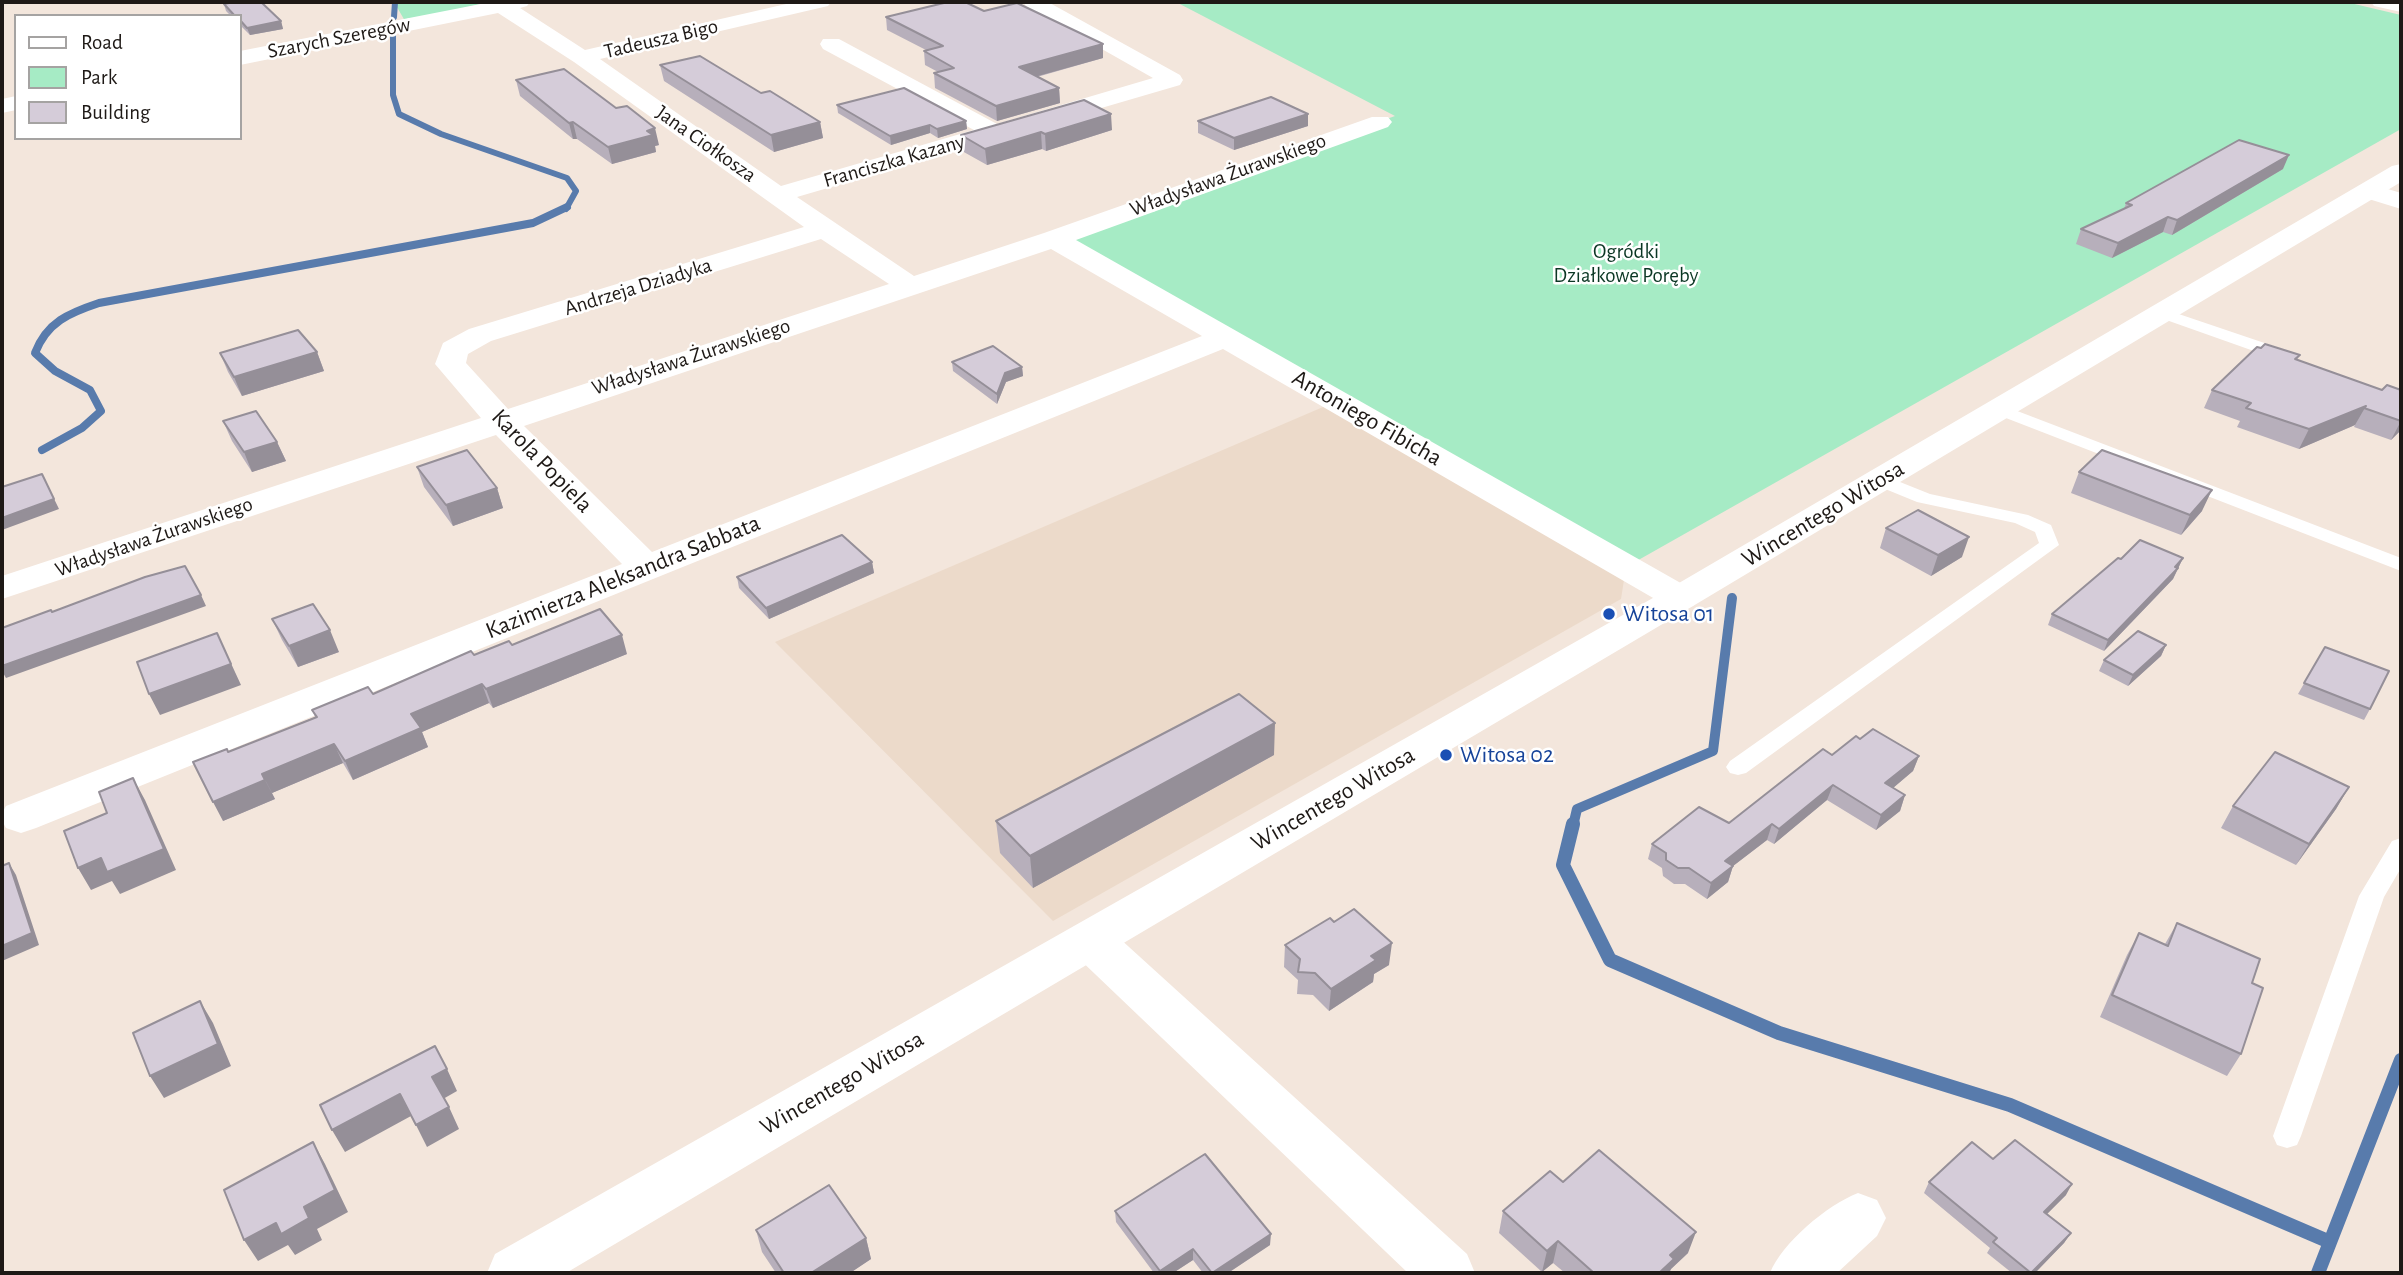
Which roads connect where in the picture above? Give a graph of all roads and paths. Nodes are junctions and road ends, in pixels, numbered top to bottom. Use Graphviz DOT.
graph roads {
  1 [pos="821,2"];
  2 [pos="1033,2"];
  3 [pos="2381,2"];
  4 [pos="511,4"];
  5 [pos="2401,6"];
  6 [pos="831,44"];
  7 [pos="582,57"];
  8 [pos="242,58"];
  9 [pos="1380,122"];
  10 [pos="995,132"];
  11 [pos="2390,188"];
  12 [pos="778,195"];
  13 [pos="825,229"];
  14 [pos="1054,239"];
  15 [pos="909,285"];
  16 [pos="2161,313"];
  17 [pos="1226,337"];
  18 [pos="454,349"];
  19 [pos="2300,362"];
  20 [pos="1999,409"];
  21 [pos="501,421"];
  22 [pos="1880,480"];
  23 [pos="2401,565"];
  24 [pos="646,567"];
  25 [pos="2,588"];
  26 [pos="1681,598"];
  27 [pos="1738,767"];
  28 [pos="21,817"];
  29 [pos="2401,847"];
  30 [pos="1090,940"];
  31 [pos="2287,1136"];
  32 [pos="1858,1218"];
  33 [pos="515,1273"];
  34 [pos="1447,1273"];
  35 [pos="1798,1273"];
  1 -- 7 [label="street, Tadeusza Bigo"];
  2 -- 10 [label="street, Franciszka Kazany"];
  3 -- 5 [label="street"];
  4 -- 7 [label="street, Jana Ciołkosza"];
  4 -- 8 [label="street, Szarych Szeregów"];
  6 -- 10 [label="street"];
  7 -- 12 [label="street, Jana Ciołkosza"];
  9 -- 14 [label="street, Władysława Żurawskiego"];
  10 -- 12 [label="street, Franciszka Kazany"];
  11 -- 16 [label="street, Wincentego Witosa"];
  12 -- 13 [label="street, Jana Ciołkosza"];
  13 -- 15 [label="street, Jana Ciołkosza"];
  13 -- 18 [label="street, Andrzeja Dziadyka"];
  14 -- 15 [label="street, Władysława Żurawskiego"];
  14 -- 17 [label="street, Antoniego Fibicha"];
  15 -- 21 [label="street, Władysława Żurawskiego"];
  16 -- 19 [label="lane"];
  16 -- 20 [label="street, Wincentego Witosa"];
  17 -- 24 [label="street, Kazimierza Aleksandra Sabbata"];
  17 -- 26 [label="street, Antoniego Fibicha"];
  18 -- 21 [label="street, Karola Popiela"];
  20 -- 22 [label="street, Wincentego Witosa"];
  20 -- 23 [label="lane"];
  21 -- 24 [label="street, Karola Popiela"];
  21 -- 25 [label="street, Władysława Żurawskiego"];
  22 -- 26 [label="street, Wincentego Witosa"];
  22 -- 27 [label="lane"];
  24 -- 28 [label="street, Kazimierza Aleksandra Sabbata"];
  26 -- 30 [label="street, Wincentego Witosa"];
  29 -- 31 [label="lane"];
  30 -- 33 [label="street, Wincentego Witosa"];
  30 -- 34 [label="street"];
  32 -- 35 [label="street"];
}
